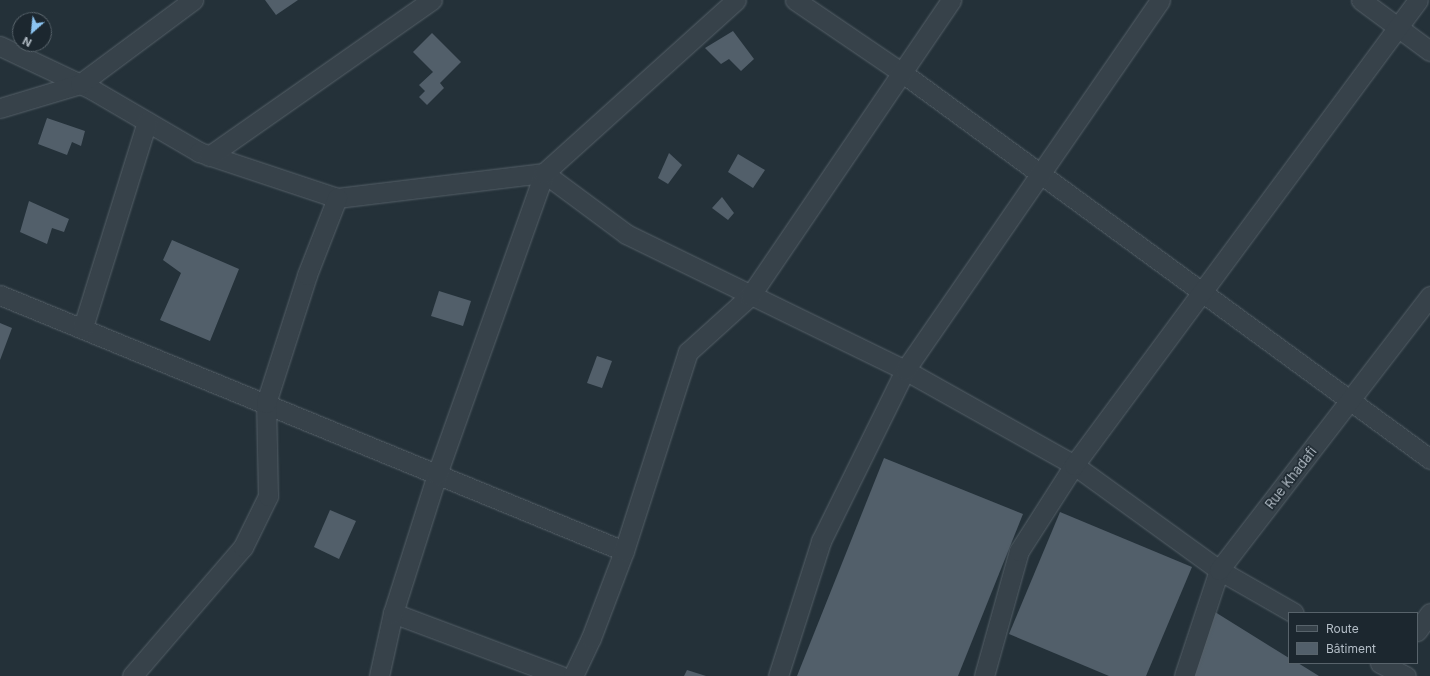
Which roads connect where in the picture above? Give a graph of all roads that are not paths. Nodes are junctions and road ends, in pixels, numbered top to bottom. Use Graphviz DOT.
graph roads {
  1 [pos="193,0"];
  2 [pos="432,0"];
  3 [pos="736,0"];
  4 [pos="795,0"];
  5 [pos="951,0"];
  6 [pos="1160,0"];
  7 [pos="1361,0"];
  8 [pos="1418,0"];
  9 [pos="1398,28"];
  10 [pos="0,46"];
  11 [pos="1430,50"];
  12 [pos="904,74"];
  13 [pos="80,84"];
  14 [pos="0,108"];
  15 [pos="147,122"];
  16 [pos="209,156"];
  17 [pos="1038,172"];
  18 [pos="544,173"];
  19 [pos="337,198"];
  20 [pos="1202,292"];
  21 [pos="0,295"];
  22 [pos="750,296"];
  23 [pos="1430,296"];
  24 [pos="83,327"];
  25 [pos="905,370"];
  26 [pos="266,402"];
  27 [pos="1352,402"];
  28 [pos="1430,459"];
  29 [pos="1074,465"];
  30 [pos="437,474"];
  31 [pos="624,551"];
  32 [pos="1219,570"];
  33 [pos="1292,612"];
  34 [pos="393,613"];
  35 [pos="1430,613"];
  36 [pos="1418,630"];
  37 [pos="132,676"];
  38 [pos="379,676"];
  39 [pos="561,676"];
  40 [pos="573,676"];
  41 [pos="778,676"];
  42 [pos="984,676"];
  43 [pos="1184,676"];
  1 -- 13 [label="street"];
  2 -- 16 [label="street"];
  3 -- 18 [label="street"];
  4 -- 12 [label="street"];
  5 -- 12 [label="street"];
  6 -- 17 [label="street"];
  7 -- 9 [label="street"];
  8 -- 9 [label="street"];
  9 -- 11 [label="street"];
  9 -- 20 [label="street"];
  10 -- 13 [label="street"];
  12 -- 17 [label="street"];
  12 -- 22 [label="street"];
  13 -- 14 [label="street"];
  13 -- 15 [label="street"];
  15 -- 16 [label="street"];
  15 -- 24 [label="street"];
  16 -- 19 [label="street"];
  17 -- 20 [label="street"];
  17 -- 25 [label="street"];
  18 -- 19 [label="street"];
  18 -- 22 [label="street"];
  18 -- 30 [label="street"];
  19 -- 26 [label="street"];
  20 -- 27 [label="street"];
  20 -- 29 [label="street"];
  21 -- 24 [label="street"];
  22 -- 25 [label="street"];
  22 -- 31 [label="street"];
  23 -- 27 [label="street, Rue Khadafi"];
  24 -- 26 [label="street"];
  25 -- 29 [label="street"];
  25 -- 41 [label="street"];
  26 -- 30 [label="street"];
  26 -- 37 [label="street"];
  27 -- 28 [label="street"];
  27 -- 32 [label="street, Rue Khadafi"];
  29 -- 32 [label="street"];
  29 -- 42 [label="street"];
  30 -- 31 [label="street"];
  30 -- 34 [label="street"];
  31 -- 40 [label="street"];
  32 -- 33 [label="street"];
  32 -- 43 [label="street, Rue Khadafi"];
  34 -- 38 [label="street"];
  34 -- 39 [label="street"];
  35 -- 36 [label="street"];
}
